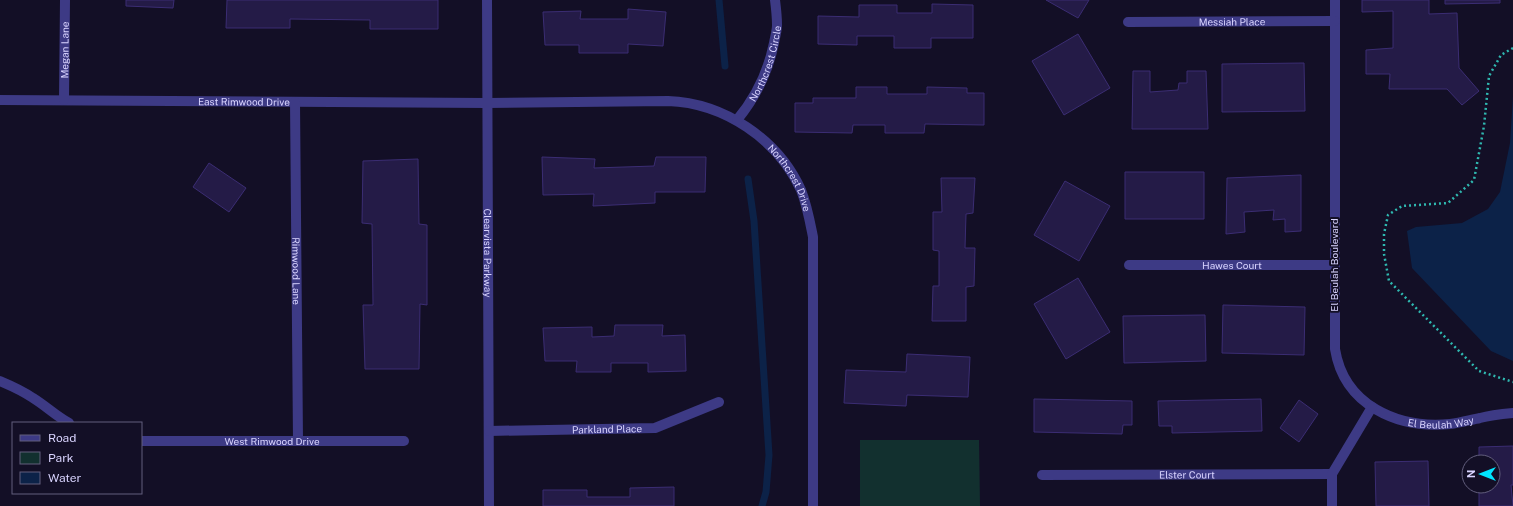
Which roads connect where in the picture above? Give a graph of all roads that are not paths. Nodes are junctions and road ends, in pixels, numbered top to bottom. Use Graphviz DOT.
graph roads {
  1 [pos="65,0"];
  2 [pos="487,0"];
  3 [pos="775,0"];
  4 [pos="1335,0"];
  5 [pos="1335,20"];
  6 [pos="1128,22"];
  7 [pos="0,100"];
  8 [pos="64,100"];
  9 [pos="295,102"];
  10 [pos="487,104"];
  11 [pos="736,120"];
  12 [pos="1129,265"];
  13 [pos="1334,265"];
  14 [pos="0,382"];
  15 [pos="719,402"];
  16 [pos="1372,407"];
  17 [pos="1513,413"];
  18 [pos="67,422"];
  19 [pos="489,431"];
  20 [pos="298,440"];
  21 [pos="142,441"];
  22 [pos="404,441"];
  23 [pos="1332,474"];
  24 [pos="1042,475"];
  25 [pos="489,506"];
  26 [pos="813,506"];
  27 [pos="1332,506"];
  1 -- 8 [label="street, Megan Lane"];
  2 -- 10 [label="street, Clearvista Parkway"];
  3 -- 11 [label="street, Northcrest Circle"];
  4 -- 5 [label="street, El Beulah Boulevard"];
  5 -- 6 [label="street, Messiah Place"];
  5 -- 13 [label="street, El Beulah Boulevard"];
  7 -- 8 [label="street, East Rimwood Drive"];
  8 -- 9 [label="street, East Rimwood Drive"];
  9 -- 10 [label="street, East Rimwood Drive"];
  9 -- 20 [label="street, Rimwood Lane"];
  10 -- 11 [label="street, Northcrest Drive"];
  10 -- 19 [label="street, Clearvista Parkway"];
  11 -- 26 [label="street, Northcrest Drive"];
  12 -- 13 [label="street, Hawes Court"];
  13 -- 16 [label="street, El Beulah Boulevard"];
  14 -- 18 [label="street"];
  15 -- 19 [label="street, Parkland Place"];
  16 -- 17 [label="street, El Beulah Way"];
  16 -- 23 [label="street"];
  19 -- 25 [label="street, Clearvista Parkway"];
  20 -- 21 [label="street, West Rimwood Drive"];
  20 -- 22 [label="street, West Rimwood Drive"];
  23 -- 24 [label="street, Elster Court"];
  23 -- 27 [label="street"];
}
